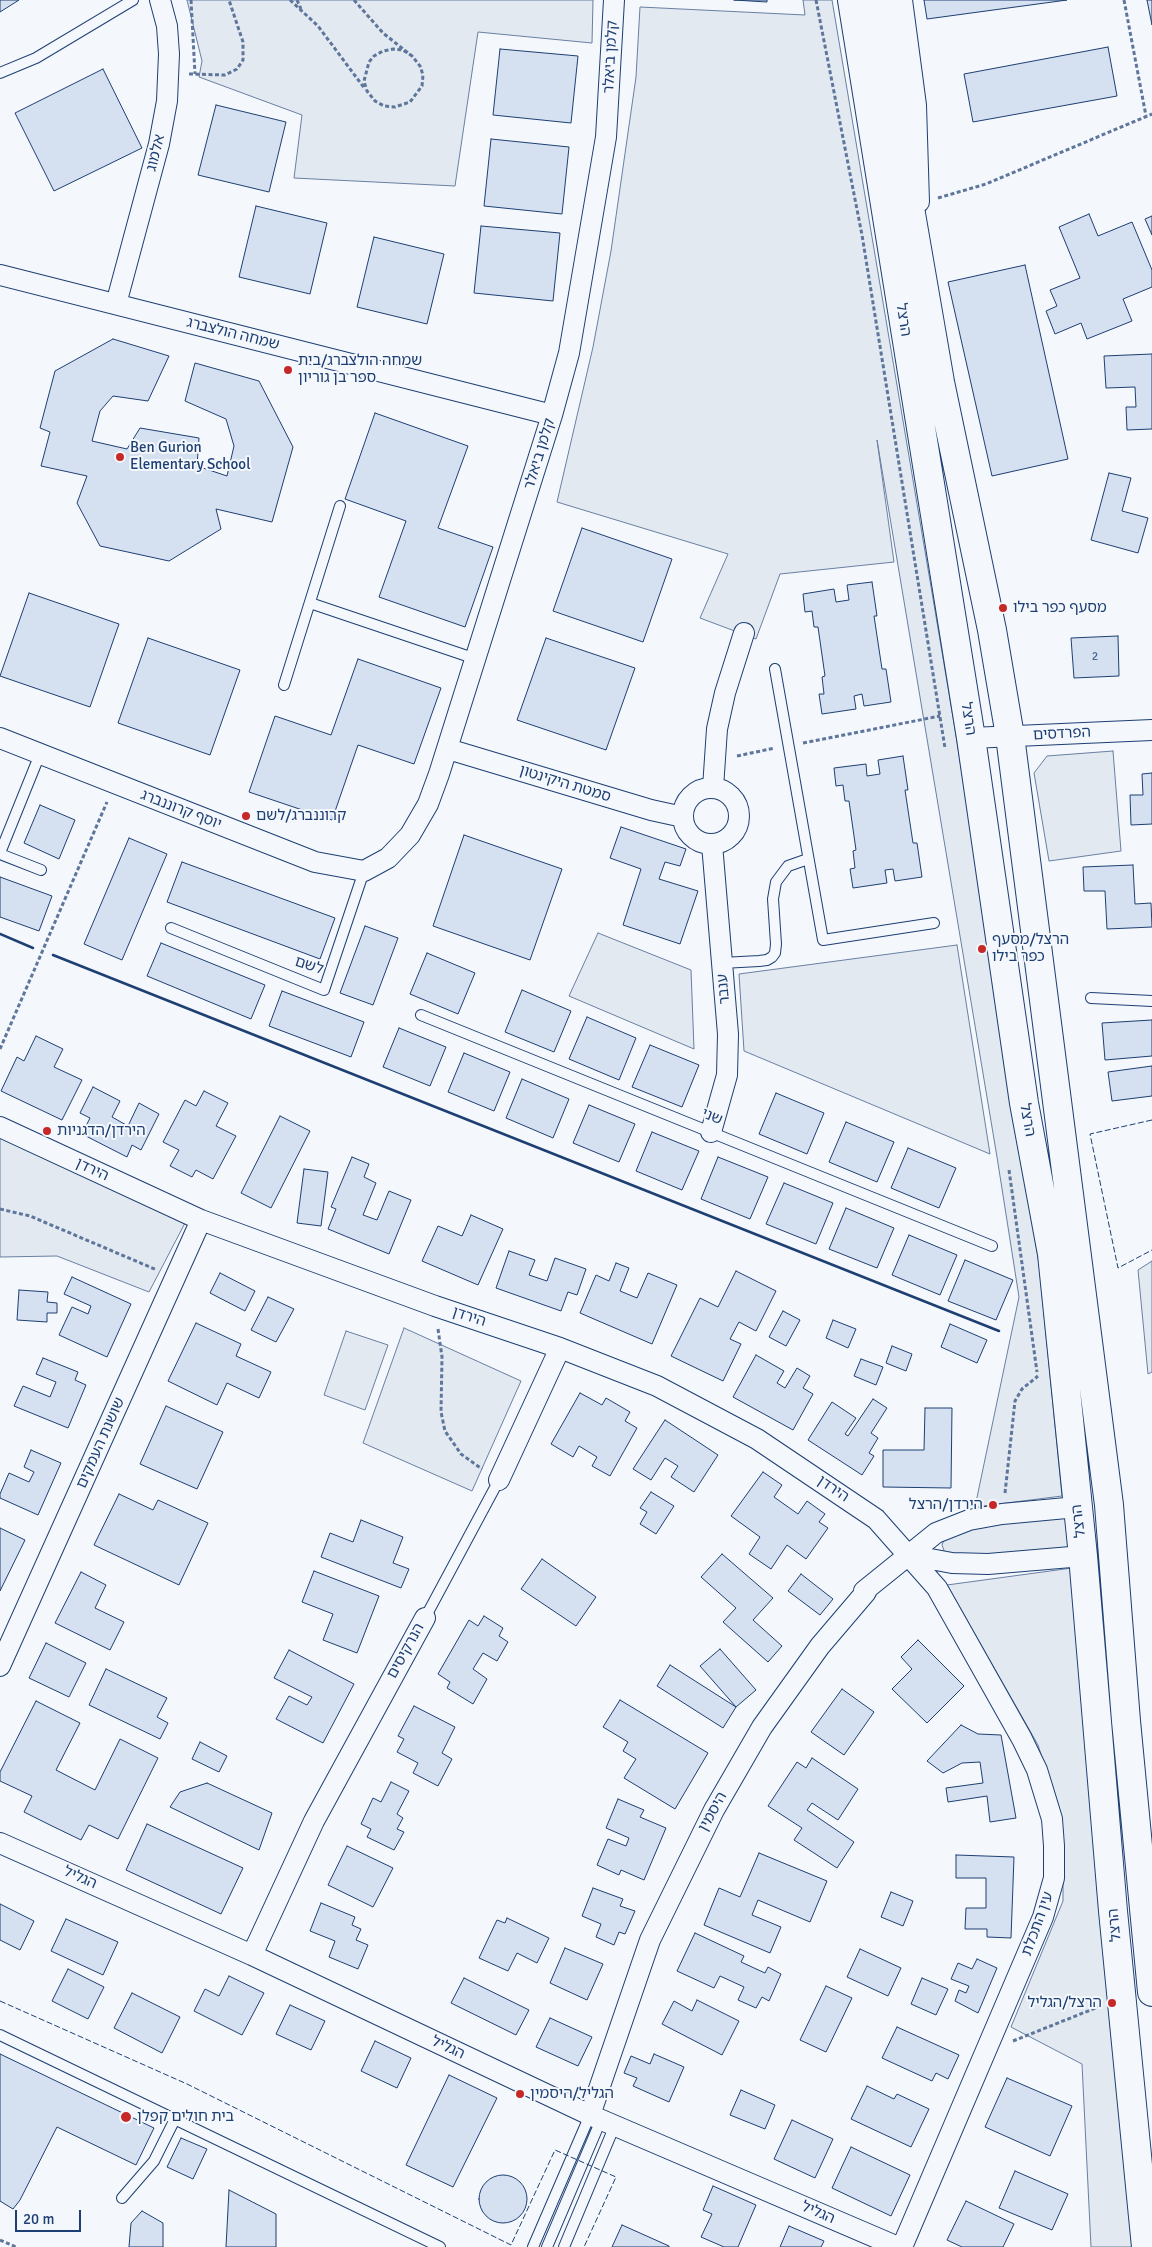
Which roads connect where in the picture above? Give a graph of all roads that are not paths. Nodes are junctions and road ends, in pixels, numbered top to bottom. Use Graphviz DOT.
graph roads {
  1 [pos="132,0"];
  2 [pos="160,0"];
  3 [pos="614,0"];
  4 [pos="852,0"];
  5 [pos="880,0"];
  6 [pos="902,0"];
  7 [pos="0,73"];
  8 [pos="916,216"];
  9 [pos="0,275"];
  10 [pos="116,304"];
  11 [pos="552,415"];
  12 [pos="340,506"];
  13 [pos="310,602"];
  14 [pos="744,633"];
  15 [pos="476,659"];
  16 [pos="775,669"];
  17 [pos="284,684"];
  18 [pos="1152,730"];
  19 [pos="1010,736"];
  20 [pos="0,738"];
  21 [pos="972,738"];
  22 [pos="448,748"];
  23 [pos="40,754"];
  24 [pos="713,788"];
  25 [pos="683,817"];
  26 [pos="712,844"];
  27 [pos="0,853"];
  28 [pos="808,859"];
  29 [pos="41,870"];
  30 [pos="364,871"];
  31 [pos="934,923"];
  32 [pos="171,928"];
  33 [pos="722,963"];
  34 [pos="1091,998"];
  35 [pos="1152,1001"];
  36 [pos="421,1015"];
  37 [pos="0,1127"];
  38 [pos="711,1132"];
  39 [pos="201,1220"];
  40 [pos="992,1246"];
  41 [pos="560,1348"];
  42 [pos="499,1480"];
  43 [pos="1077,1507"];
  44 [pos="909,1555"];
  45 [pos="1083,1556"];
  46 [pos="425,1618"];
  47 [pos="0,1666"];
  48 [pos="0,1843"];
  49 [pos="252,1955"];
  50 [pos="1152,1992"];
  51 [pos="0,2035"];
  52 [pos="175,2119"];
  53 [pos="602,2120"];
  54 [pos="560,2184"];
  55 [pos="122,2198"];
  56 [pos="567,2199"];
  57 [pos="440,2247"];
  58 [pos="533,2247"];
  59 [pos="547,2247"];
  60 [pos="564,2247"];
  61 [pos="898,2247"];
  62 [pos="902,2247"];
  63 [pos="1146,2247"];
  1 -- 7 [label="lane"];
  2 -- 10 [label="street, אלמוג"];
  3 -- 11 [label="street, קלמן ביאלר"];
  4 -- 21 [label="main road, הרצל"];
  5 -- 8 [label="main road, הרצל"];
  6 -- 8 [label="street"];
  8 -- 19 [label="main road, הרצל"];
  9 -- 10 [label="street, שמחה הולצברג"];
  10 -- 11 [label="street, שמחה הולצברג"];
  11 -- 15 [label="street, קלמן ביאלר"];
  12 -- 13 [label="lane"];
  13 -- 15 [label="lane"];
  13 -- 17 [label="lane"];
  14 -- 24 [label="street"];
  15 -- 22 [label="street, קלמן ביאלר"];
  16 -- 28 [label="lane"];
  18 -- 19 [label="street, הפרדסים"];
  19 -- 21 [label="street, הפרדסים"];
  19 -- 50 [label="main road, הרצל"];
  20 -- 23 [label="street, יוסף קרוננברג"];
  21 -- 43 [label="main road, הרצל"];
  22 -- 25 [label="street, סמטת היקינטון"];
  22 -- 30 [label="street, קלמן ביאלר"];
  23 -- 27 [label="lane"];
  23 -- 30 [label="street, יוסף קרוננברג"];
  24 -- 25 [label="street"];
  24 -- 26 [label="street"];
  25 -- 26 [label="street"];
  26 -- 33 [label="street, ענבר"];
  27 -- 29 [label="lane"];
  28 -- 31 [label="lane"];
  28 -- 33 [label="lane"];
  30 -- 32 [label="lane, לשם"];
  33 -- 38 [label="street, ענבר"];
  34 -- 35 [label="lane"];
  36 -- 38 [label="lane, שני"];
  37 -- 39 [label="street, הירדן"];
  38 -- 40 [label="lane, שני"];
  39 -- 41 [label="street, הירדן"];
  39 -- 47 [label="street, שושנת העמקים"];
  41 -- 42 [label="street, הנרקיסים"];
  41 -- 44 [label="street, הירדן"];
  42 -- 46 [label="lane, הנרקיסים"];
  43 -- 44 [label="street, היסמין"];
  43 -- 45 [label="main road, הרצל"];
  44 -- 45 [label="street"];
  44 -- 53 [label="street, היסמין"];
  44 -- 62 [label="street, עין התכלת"];
  45 -- 63 [label="main road, הרצל"];
  46 -- 49 [label="street, הנרקיסים"];
  48 -- 49 [label="street, הגליל"];
  49 -- 53 [label="street, הגליל"];
  51 -- 52 [label="lane"];
  52 -- 55 [label="lane"];
  52 -- 57 [label="lane"];
  53 -- 54 [label="lane"];
  53 -- 56 [label="lane"];
  53 -- 60 [label="lane"];
  53 -- 61 [label="street, הגליל"];
  54 -- 56 [label="lane"];
  54 -- 58 [label="lane"];
  56 -- 59 [label="lane"];
}
